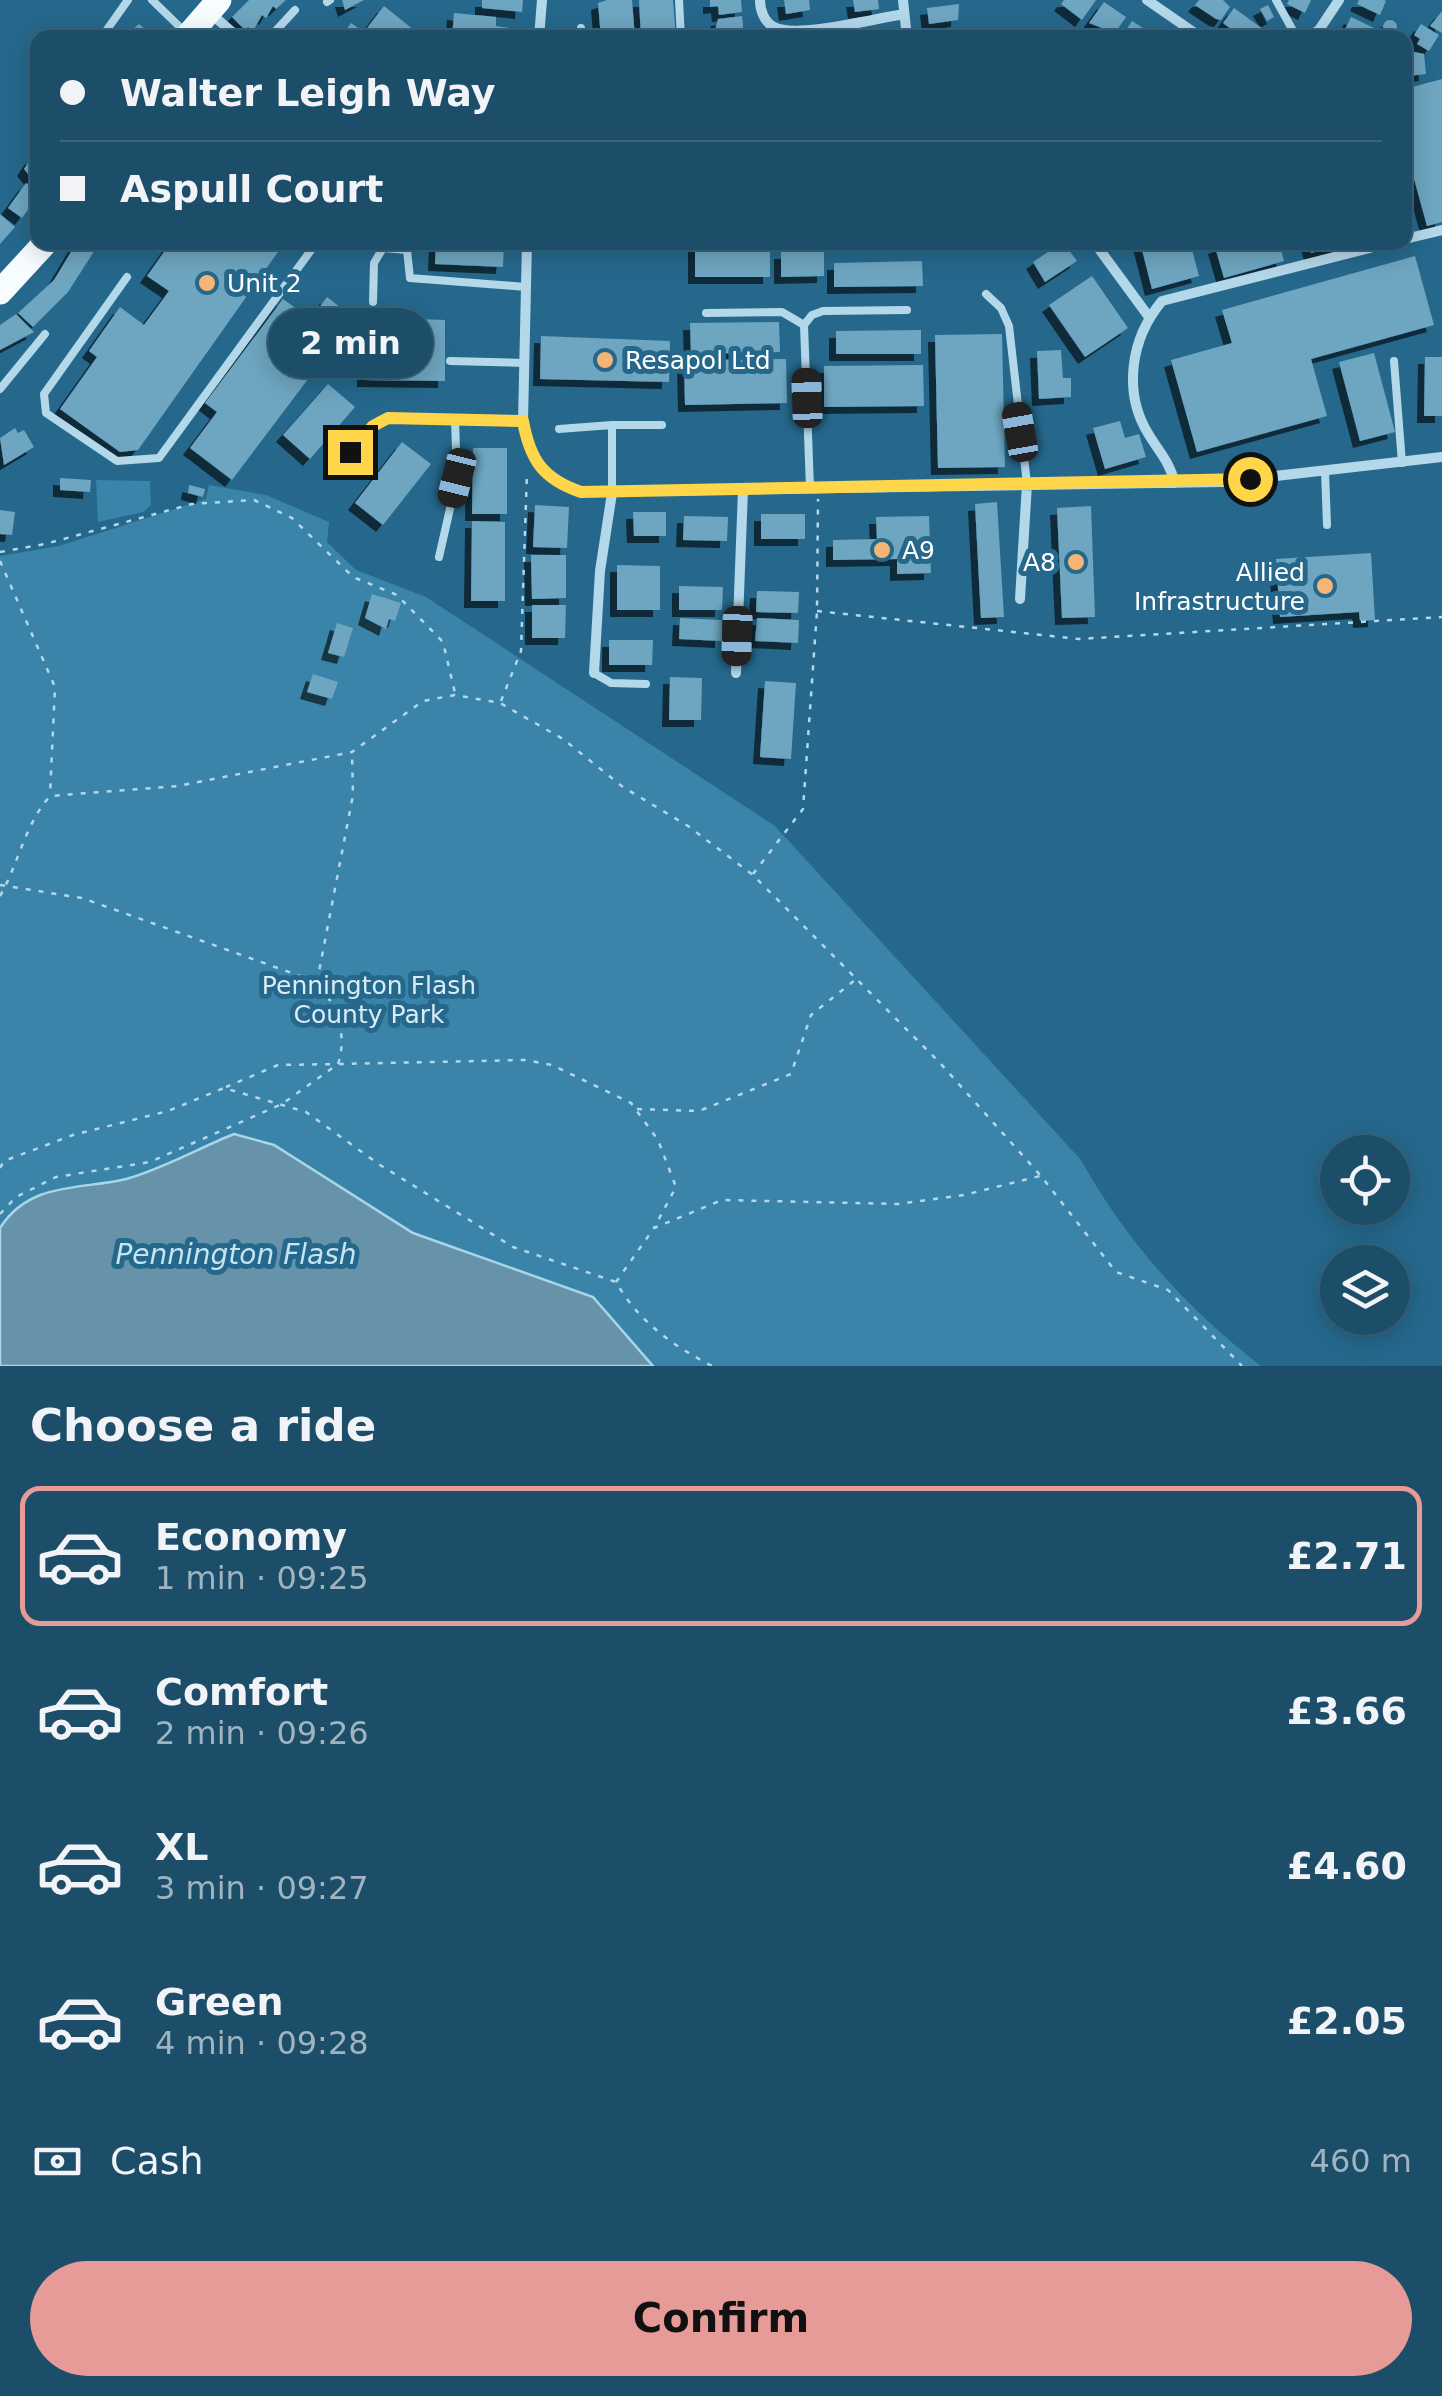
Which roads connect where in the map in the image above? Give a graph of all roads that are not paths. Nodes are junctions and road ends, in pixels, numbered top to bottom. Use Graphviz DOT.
graph roads {
  1 [pos="128,0"];
  2 [pos="152,0"];
  3 [pos="542,0"];
  4 [pos="679,0"];
  5 [pos="760,0"];
  6 [pos="902,0"];
  7 [pos="1147,0"];
  8 [pos="1276,0"];
  9 [pos="1339,0"];
  10 [pos="213,6"];
  11 [pos="295,10"];
  12 [pos="904,14"];
  13 [pos="107,30"];
  14 [pos="181,30"];
  15 [pos="192,30"];
  16 [pos="232,30"];
  17 [pos="276,30"];
  18 [pos="539,30"];
  19 [pos="681,30"];
  20 [pos="787,30"];
  21 [pos="799,30"];
  22 [pos="906,30"];
  23 [pos="1190,30"];
  24 [pos="1293,30"];
  25 [pos="1318,30"];
  26 [pos="1442,230"];
  27 [pos="1412,238"];
  28 [pos="39,250"];
  29 [pos="310,250"];
  30 [pos="382,250"];
  31 [pos="407,250"];
  32 [pos="526,250"];
  33 [pos="1100,250"];
  34 [pos="1361,250"];
  35 [pos="126,277"];
  36 [pos="526,287"];
  37 [pos="0,292"];
  38 [pos="986,294"];
  39 [pos="373,302"];
  40 [pos="907,310"];
  41 [pos="706,312"];
  42 [pos="1149,317"];
  43 [pos="804,326"];
  44 [pos="45,334"];
  45 [pos="450,360"];
  46 [pos="1394,361"];
  47 [pos="524,363"];
  48 [pos="0,389"];
  49 [pos="455,419"];
  50 [pos="523,421"];
  51 [pos="612,425"];
  52 [pos="662,425"];
  53 [pos="558,429"];
  54 [pos="350,452"];
  55 [pos="1442,458"];
  56 [pos="1402,462"];
  57 [pos="1325,471"];
  58 [pos="1174,483"];
  59 [pos="1026,484"];
  60 [pos="814,488"];
  61 [pos="743,490"];
  62 [pos="612,493"];
  63 [pos="1327,525"];
  64 [pos="439,557"];
  65 [pos="1020,599"];
  66 [pos="594,673"];
  67 [pos="736,673"];
  68 [pos="646,684"];
  1 -- 13 [label="lane"];
  2 -- 14 [label="lane"];
  3 -- 18 [label="street"];
  4 -- 19 [label="lane"];
  5 -- 20 [label="street"];
  6 -- 12 [label="street"];
  7 -- 23 [label="street"];
  8 -- 24 [label="lane"];
  9 -- 25 [label="street"];
  10 -- 15 [label="main road"];
  10 -- 16 [label="street"];
  11 -- 17 [label="lane"];
  12 -- 21 [label="street"];
  12 -- 22 [label="street"];
  26 -- 27 [label="street"];
  28 -- 37 [label="main road"];
  29 -- 35 [label="lane"];
  30 -- 39 [label="lane"];
  31 -- 36 [label="lane"];
  32 -- 36 [label="street"];
  33 -- 42 [label="street"];
  34 -- 42 [label="street"];
  36 -- 47 [label="street"];
  38 -- 59 [label="lane"];
  40 -- 43 [label="lane"];
  41 -- 43 [label="lane"];
  42 -- 58 [label="street"];
  43 -- 60 [label="lane"];
  44 -- 48 [label="lane"];
  45 -- 47 [label="lane"];
  46 -- 56 [label="lane"];
  47 -- 50 [label="street"];
  49 -- 50 [label="street"];
  49 -- 54 [label="street"];
  49 -- 64 [label="lane"];
  50 -- 62 [label="street"];
  51 -- 52 [label="lane"];
  51 -- 53 [label="lane"];
  51 -- 62 [label="lane"];
  55 -- 56 [label="street"];
  56 -- 57 [label="street"];
  57 -- 58 [label="street"];
  57 -- 63 [label="lane"];
  58 -- 59 [label="street"];
  59 -- 60 [label="street"];
  59 -- 65 [label="street"];
  60 -- 61 [label="street"];
  61 -- 62 [label="street"];
  61 -- 67 [label="street"];
  62 -- 66 [label="street"];
  66 -- 68 [label="lane"];
}
